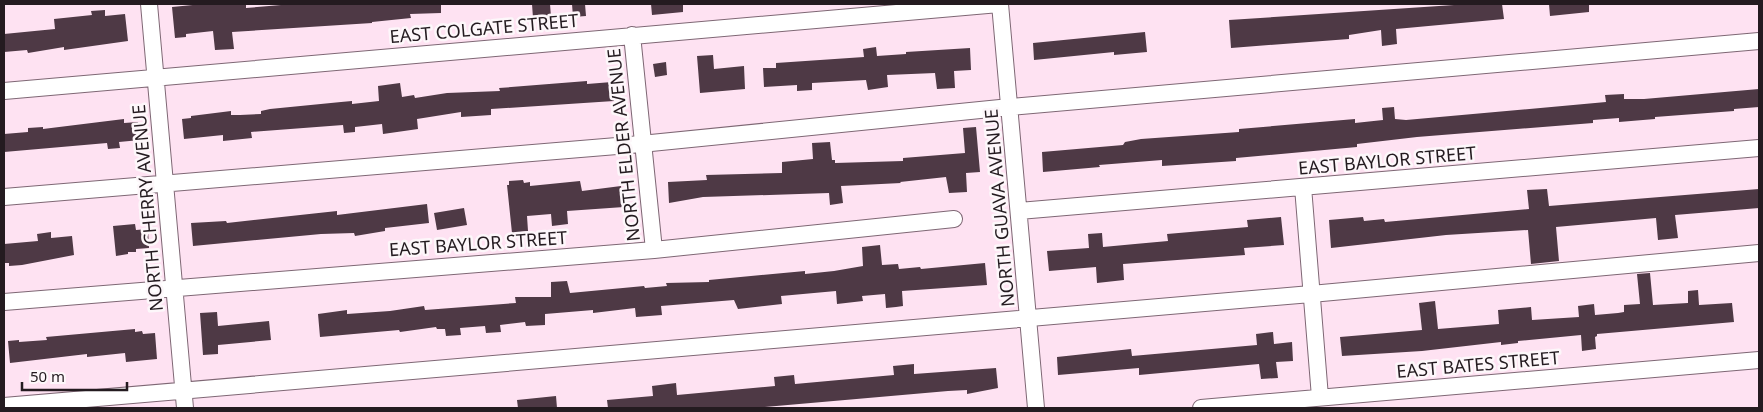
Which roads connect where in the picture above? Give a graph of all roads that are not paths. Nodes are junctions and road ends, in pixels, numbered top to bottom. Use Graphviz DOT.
graph roads {
  1 [pos="149,4"];
  2 [pos="999,4"];
  3 [pos="632,35"];
  4 [pos="1759,41"];
  5 [pos="156,78"];
  6 [pos="4,91"];
  7 [pos="1010,107"];
  8 [pos="641,144"];
  9 [pos="1759,148"];
  10 [pos="165,182"];
  11 [pos="1302,187"];
  12 [pos="4,197"];
  13 [pos="1019,211"];
  14 [pos="954,218"];
  15 [pos="654,250"];
  16 [pos="1759,253"];
  17 [pos="174,287"];
  18 [pos="1312,294"];
  19 [pos="4,302"];
  20 [pos="1028,316"];
  21 [pos="1759,360"];
  22 [pos="183,392"];
  23 [pos="1320,397"];
  24 [pos="4,406"];
  25 [pos="185,408"];
  26 [pos="1036,408"];
  27 [pos="1201,408"];
  1 -- 5 [label="street, NORTH CHERRY AVENUE"];
  2 -- 3 [label="street, EAST COLGATE STREET"];
  2 -- 7 [label="street, NORTH GUAVA AVENUE"];
  3 -- 5 [label="street, EAST COLGATE STREET"];
  3 -- 8 [label="street, NORTH ELDER AVENUE"];
  4 -- 7 [label="street"];
  5 -- 6 [label="street, EAST COLGATE STREET"];
  5 -- 10 [label="street, NORTH CHERRY AVENUE"];
  7 -- 8 [label="street"];
  7 -- 13 [label="street, NORTH GUAVA AVENUE"];
  8 -- 10 [label="street"];
  8 -- 15 [label="street, NORTH ELDER AVENUE"];
  9 -- 11 [label="street, EAST BAYLOR STREET"];
  10 -- 12 [label="street"];
  10 -- 17 [label="street, NORTH CHERRY AVENUE"];
  11 -- 13 [label="street, EAST BAYLOR STREET"];
  11 -- 18 [label="street"];
  13 -- 20 [label="street, NORTH GUAVA AVENUE"];
  14 -- 15 [label="street, EAST BAYLOR STREET"];
  15 -- 17 [label="street, EAST BAYLOR STREET"];
  16 -- 18 [label="street"];
  17 -- 19 [label="street, EAST BAYLOR STREET"];
  17 -- 22 [label="street, NORTH CHERRY AVENUE"];
  18 -- 20 [label="street"];
  18 -- 23 [label="street"];
  20 -- 22 [label="street"];
  20 -- 26 [label="street, NORTH GUAVA AVENUE"];
  21 -- 23 [label="street, EAST BATES STREET"];
  22 -- 24 [label="street"];
  22 -- 25 [label="street, NORTH CHERRY AVENUE"];
  23 -- 27 [label="street, EAST BATES STREET"];
}
